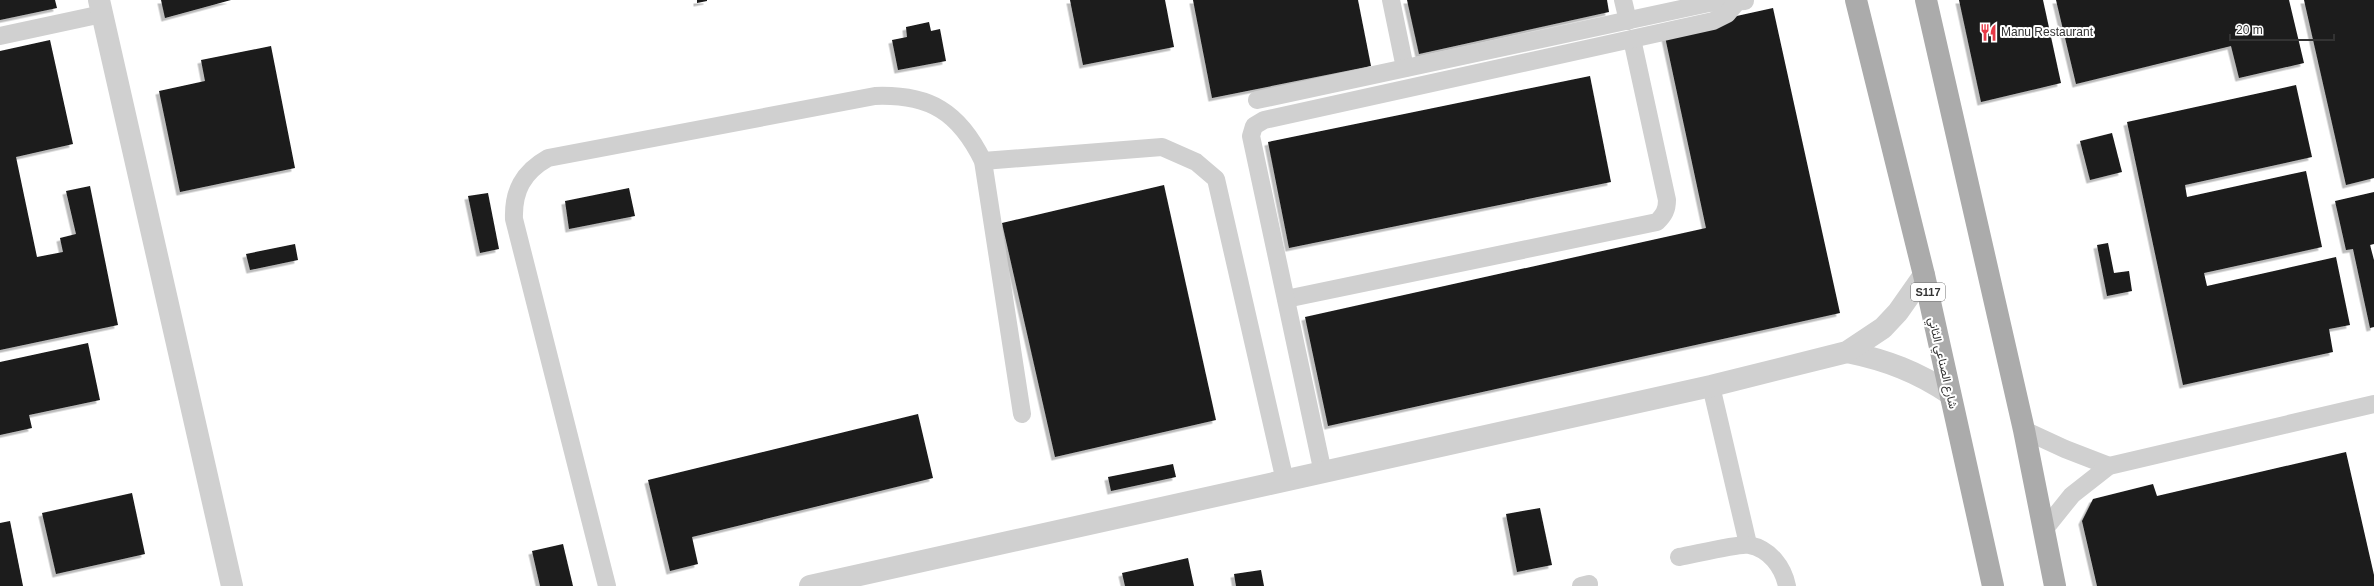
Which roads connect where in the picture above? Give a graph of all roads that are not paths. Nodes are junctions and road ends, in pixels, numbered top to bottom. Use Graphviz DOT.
graph roads {
  1 [pos="1391,0"];
  2 [pos="1623,0"];
  3 [pos="1856,0"];
  4 [pos="1926,0"];
  5 [pos="1743,1"];
  6 [pos="100,7"];
  7 [pos="1628,21"];
  8 [pos="0,36"];
  9 [pos="1632,39"];
  10 [pos="1405,68"];
  11 [pos="1257,100"];
  12 [pos="983,161"];
  13 [pos="1924,275"];
  14 [pos="1286,299"];
  15 [pos="1847,352"];
  16 [pos="1711,386"];
  17 [pos="1950,394"];
  18 [pos="2374,404"];
  19 [pos="1022,414"];
  20 [pos="2024,430"];
  21 [pos="2109,466"];
  22 [pos="1323,472"];
  23 [pos="1285,481"];
  24 [pos="2043,531"];
  25 [pos="1748,544"];
  26 [pos="1679,558"];
  27 [pos="232,586"];
  28 [pos="607,586"];
  29 [pos="810,586"];
  30 [pos="1787,586"];
  31 [pos="1993,586"];
  32 [pos="2055,586"];
  1 -- 10 [label="lane"];
  2 -- 7 [label="lane"];
  3 -- 13 [label="main road, شارع الصناعي الثاني / S117"];
  4 -- 20 [label="main road"];
  5 -- 7 [label="lane"];
  5 -- 9 [label="lane"];
  6 -- 8 [label="lane"];
  6 -- 27 [label="street"];
  7 -- 10 [label="lane"];
  9 -- 14 [label="lane"];
  9 -- 14 [label="lane"];
  10 -- 11 [label="lane"];
  12 -- 19 [label="lane"];
  12 -- 23 [label="lane"];
  12 -- 28 [label="lane"];
  13 -- 15 [label="street"];
  13 -- 17 [label="main road, شارع الصناعي الثاني / S117"];
  14 -- 22 [label="lane"];
  15 -- 16 [label="street"];
  15 -- 17 [label="street"];
  16 -- 22 [label="street"];
  16 -- 25 [label="lane"];
  17 -- 31 [label="main road, شارع الصناعي الثاني / S117"];
  18 -- 21 [label="lane"];
  20 -- 21 [label="lane"];
  20 -- 24 [label="main road"];
  21 -- 24 [label="lane"];
  22 -- 23 [label="street"];
  23 -- 29 [label="street"];
  24 -- 32 [label="main road"];
  25 -- 26 [label="lane"];
  25 -- 30 [label="lane"];
}
